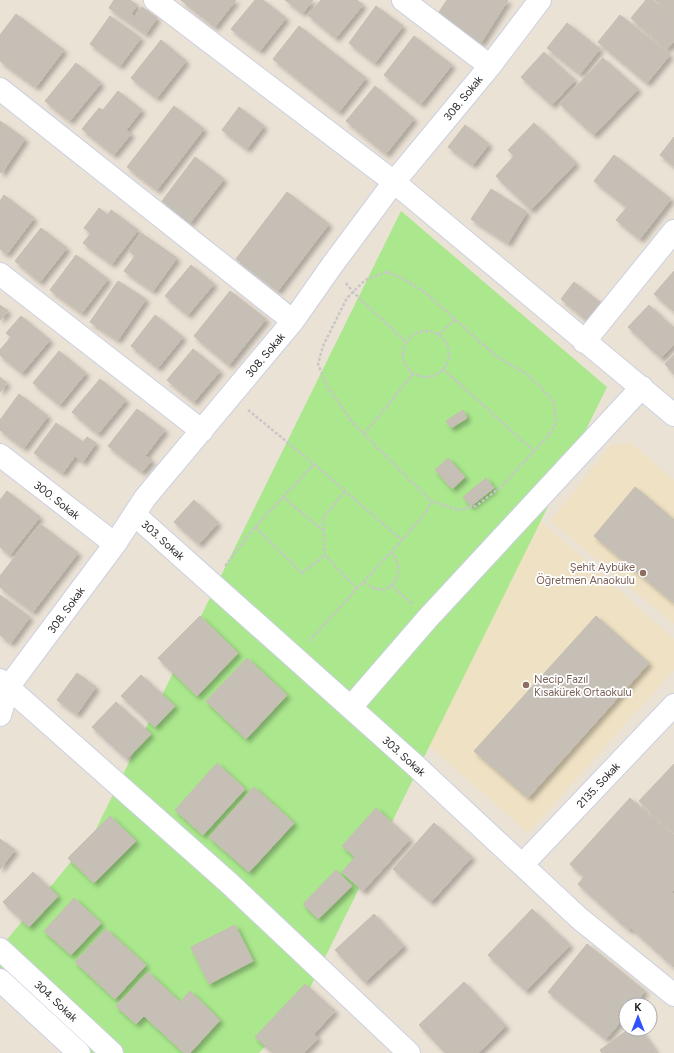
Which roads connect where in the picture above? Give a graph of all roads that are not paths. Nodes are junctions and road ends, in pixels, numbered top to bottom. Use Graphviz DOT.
graph roads {
  1 [pos="155,0"];
  2 [pos="403,0"];
  3 [pos="540,0"];
  4 [pos="490,66"];
  5 [pos="0,89"];
  6 [pos="394,182"];
  7 [pos="674,230"];
  8 [pos="0,274"];
  9 [pos="294,321"];
  10 [pos="584,342"];
  11 [pos="642,387"];
  12 [pos="674,415"];
  13 [pos="202,430"];
  14 [pos="0,455"];
  15 [pos="135,515"];
  16 [pos="115,544"];
  17 [pos="4,683"];
  18 [pos="674,705"];
  19 [pos="351,707"];
  20 [pos="0,715"];
  21 [pos="522,865"];
  22 [pos="0,949"];
  23 [pos="0,980"];
  24 [pos="674,995"];
  25 [pos="79,1053"];
  26 [pos="112,1053"];
  27 [pos="409,1053"];
  1 -- 6 [label="street"];
  2 -- 4 [label="street"];
  3 -- 4 [label="street, 308. Sokak"];
  4 -- 6 [label="street, 308. Sokak"];
  5 -- 9 [label="street"];
  6 -- 9 [label="street, 308. Sokak"];
  6 -- 10 [label="street"];
  7 -- 10 [label="street"];
  8 -- 13 [label="street"];
  9 -- 13 [label="street, 308. Sokak"];
  10 -- 11 [label="street"];
  11 -- 12 [label="street"];
  11 -- 19 [label="street"];
  13 -- 15 [label="street, 308. Sokak"];
  14 -- 16 [label="street, 300. Sokak"];
  15 -- 16 [label="street, 308. Sokak"];
  15 -- 19 [label="street, 303. Sokak"];
  16 -- 17 [label="street, 308. Sokak"];
  17 -- 20 [label="street, 308. Sokak"];
  17 -- 27 [label="street"];
  18 -- 21 [label="street, 2135. Sokak"];
  19 -- 21 [label="street, 303. Sokak"];
  21 -- 24 [label="street, 303. Sokak"];
  22 -- 26 [label="street, 304. Sokak"];
  23 -- 25 [label="street, 304. Sokak"];
}
